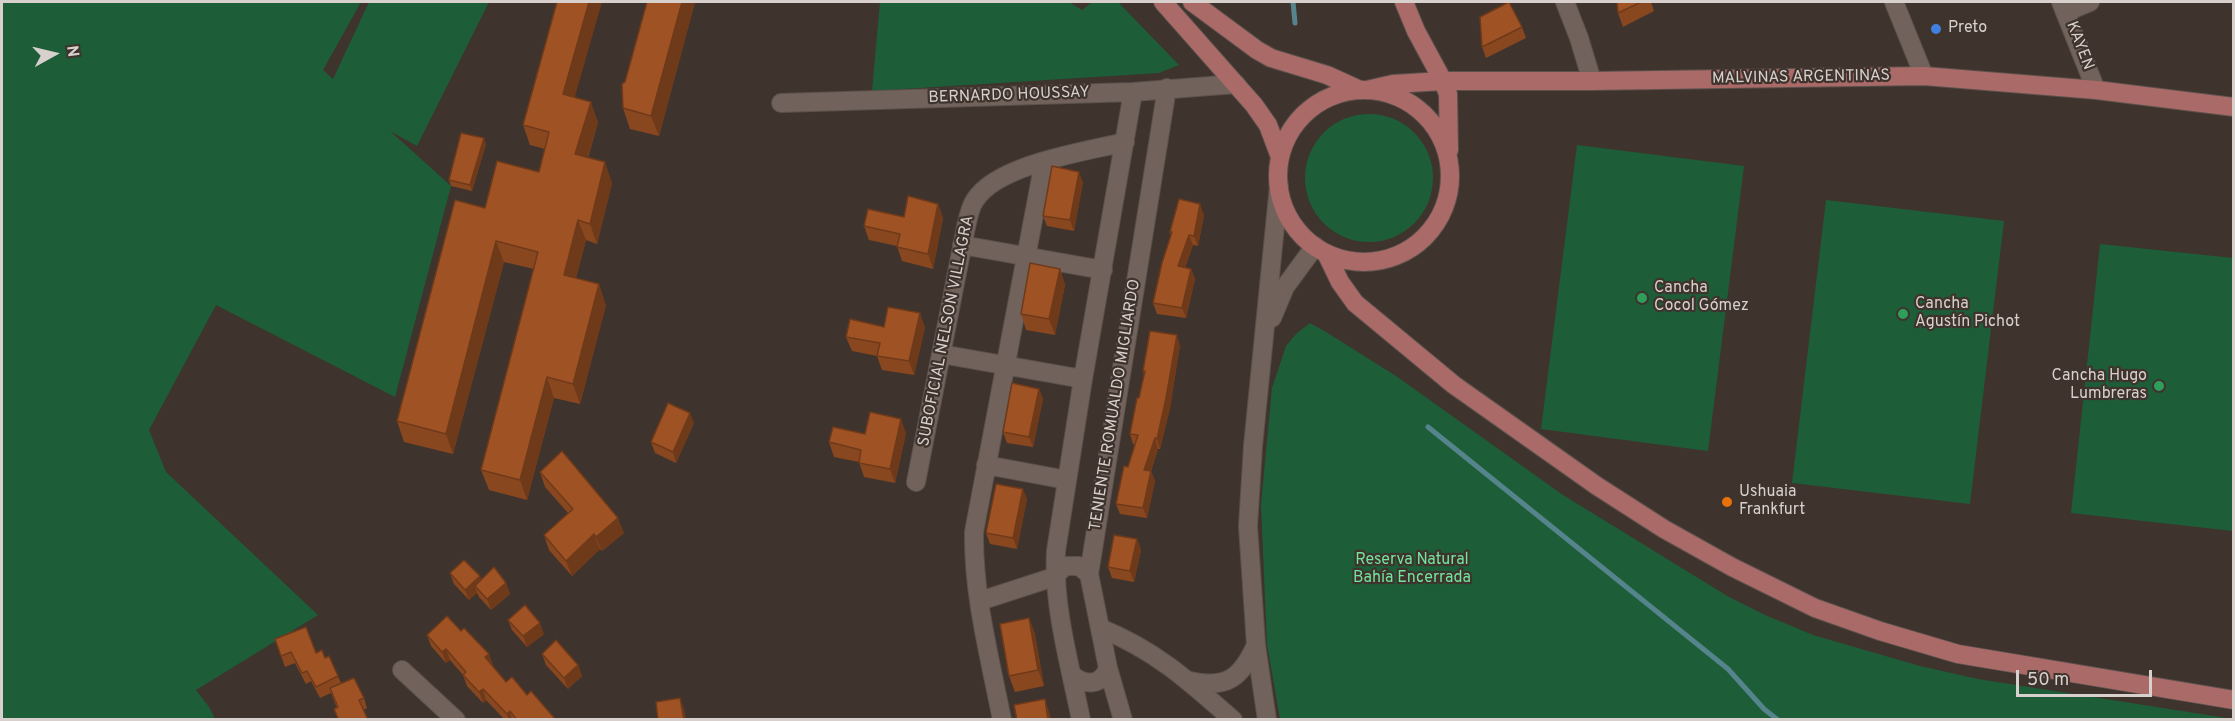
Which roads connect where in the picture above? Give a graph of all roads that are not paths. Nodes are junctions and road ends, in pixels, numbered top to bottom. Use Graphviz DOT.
graph roads {
  1 [pos="1163,2"];
  2 [pos="1192,2"];
  3 [pos="1404,2"];
  4 [pos="1565,2"];
  5 [pos="1894,2"];
  6 [pos="2090,2"];
  7 [pos="2063,7"];
  8 [pos="1416,31"];
  9 [pos="1924,76"];
  10 [pos="1443,81"];
  11 [pos="1592,81"];
  12 [pos="1420,82"];
  13 [pos="1236,84"];
  14 [pos="1167,88"];
  15 [pos="1364,90"];
  16 [pos="2096,90"];
  17 [pos="1133,92"];
  18 [pos="781,103"];
  19 [pos="2234,108"];
  20 [pos="1125,142"];
  21 [pos="1280,157"];
  22 [pos="1449,161"];
  23 [pos="1044,162"];
  24 [pos="1279,186"];
  25 [pos="962,245"];
  26 [pos="1321,250"];
  27 [pos="1026,256"];
  28 [pos="1103,270"];
  29 [pos="1263,345"];
  30 [pos="941,354"];
  31 [pos="1005,365"];
  32 [pos="1083,379"];
  33 [pos="986,465"];
  34 [pos="1067,480"];
  35 [pos="916,482"];
  36 [pos="1089,574"];
  37 [pos="1054,577"];
  38 [pos="980,601"];
  39 [pos="1100,628"];
  40 [pos="1256,645"];
  41 [pos="1108,668"];
  42 [pos="402,670"];
  43 [pos="1072,675"];
  44 [pos="1189,680"];
  45 [pos="2234,699"];
  46 [pos="456,720"];
  47 [pos="1002,720"];
  48 [pos="1081,720"];
  49 [pos="1123,720"];
  50 [pos="1233,720"];
  51 [pos="1267,720"];
  1 -- 13 [label="main road"];
  2 -- 15 [label="main road"];
  3 -- 8 [label="main road"];
  4 -- 11 [label="street"];
  5 -- 9 [label="street"];
  6 -- 7 [label="street"];
  7 -- 16 [label="street, KAYEN"];
  8 -- 10 [label="main road"];
  8 -- 12 [label="main road"];
  9 -- 11 [label="main road, MALVINAS ARGENTINAS"];
  9 -- 16 [label="main road, MALVINAS ARGENTINAS"];
  10 -- 11 [label="main road, MALVINAS ARGENTINAS"];
  10 -- 12 [label="main road, MALVINAS ARGENTINAS"];
  10 -- 22 [label="main road"];
  12 -- 15 [label="main road, MALVINAS ARGENTINAS"];
  13 -- 14 [label="street, BERNARDO HOUSSAY"];
  13 -- 21 [label="main road"];
  14 -- 17 [label="street, BERNARDO HOUSSAY"];
  14 -- 36 [label="street, TENIENTE ROMUALDO MIGLIARDO"];
  15 -- 21 [label="main road"];
  15 -- 22 [label="main road"];
  16 -- 19 [label="main road, MALVINAS ARGENTINAS"];
  17 -- 18 [label="street, BERNARDO HOUSSAY"];
  17 -- 20 [label="street, TENIENTE ROMUALDO MIGLIARDO"];
  20 -- 23 [label="street, SUBOFICIAL NELSON VILLAGRA"];
  20 -- 28 [label="street, TENIENTE ROMUALDO MIGLIARDO"];
  21 -- 24 [label="main road"];
  22 -- 26 [label="main road"];
  23 -- 25 [label="street, SUBOFICIAL NELSON VILLAGRA"];
  23 -- 27 [label="street"];
  24 -- 26 [label="main road"];
  24 -- 29 [label="street"];
  25 -- 27 [label="street"];
  25 -- 30 [label="street, SUBOFICIAL NELSON VILLAGRA"];
  26 -- 29 [label="street"];
  26 -- 45 [label="main road"];
  27 -- 28 [label="street"];
  27 -- 31 [label="street"];
  28 -- 32 [label="street, TENIENTE ROMUALDO MIGLIARDO"];
  29 -- 40 [label="street"];
  30 -- 31 [label="street"];
  30 -- 35 [label="street, SUBOFICIAL NELSON VILLAGRA"];
  31 -- 32 [label="street"];
  31 -- 33 [label="street"];
  32 -- 34 [label="street, TENIENTE ROMUALDO MIGLIARDO"];
  33 -- 34 [label="street"];
  33 -- 38 [label="street"];
  34 -- 37 [label="street, TENIENTE ROMUALDO MIGLIARDO"];
  36 -- 37 [label="street"];
  36 -- 39 [label="street, TENIENTE ROMUALDO MIGLIARDO"];
  37 -- 38 [label="street"];
  37 -- 43 [label="street, TENIENTE ROMUALDO MIGLIARDO"];
  38 -- 47 [label="street"];
  39 -- 41 [label="street, TENIENTE ROMUALDO MIGLIARDO"];
  39 -- 44 [label="street"];
  40 -- 44 [label="street"];
  40 -- 51 [label="street"];
  41 -- 43 [label="street"];
  41 -- 49 [label="street, TENIENTE ROMUALDO MIGLIARDO"];
  42 -- 46 [label="street"];
  43 -- 48 [label="street, TENIENTE ROMUALDO MIGLIARDO"];
  44 -- 50 [label="street"];
}
